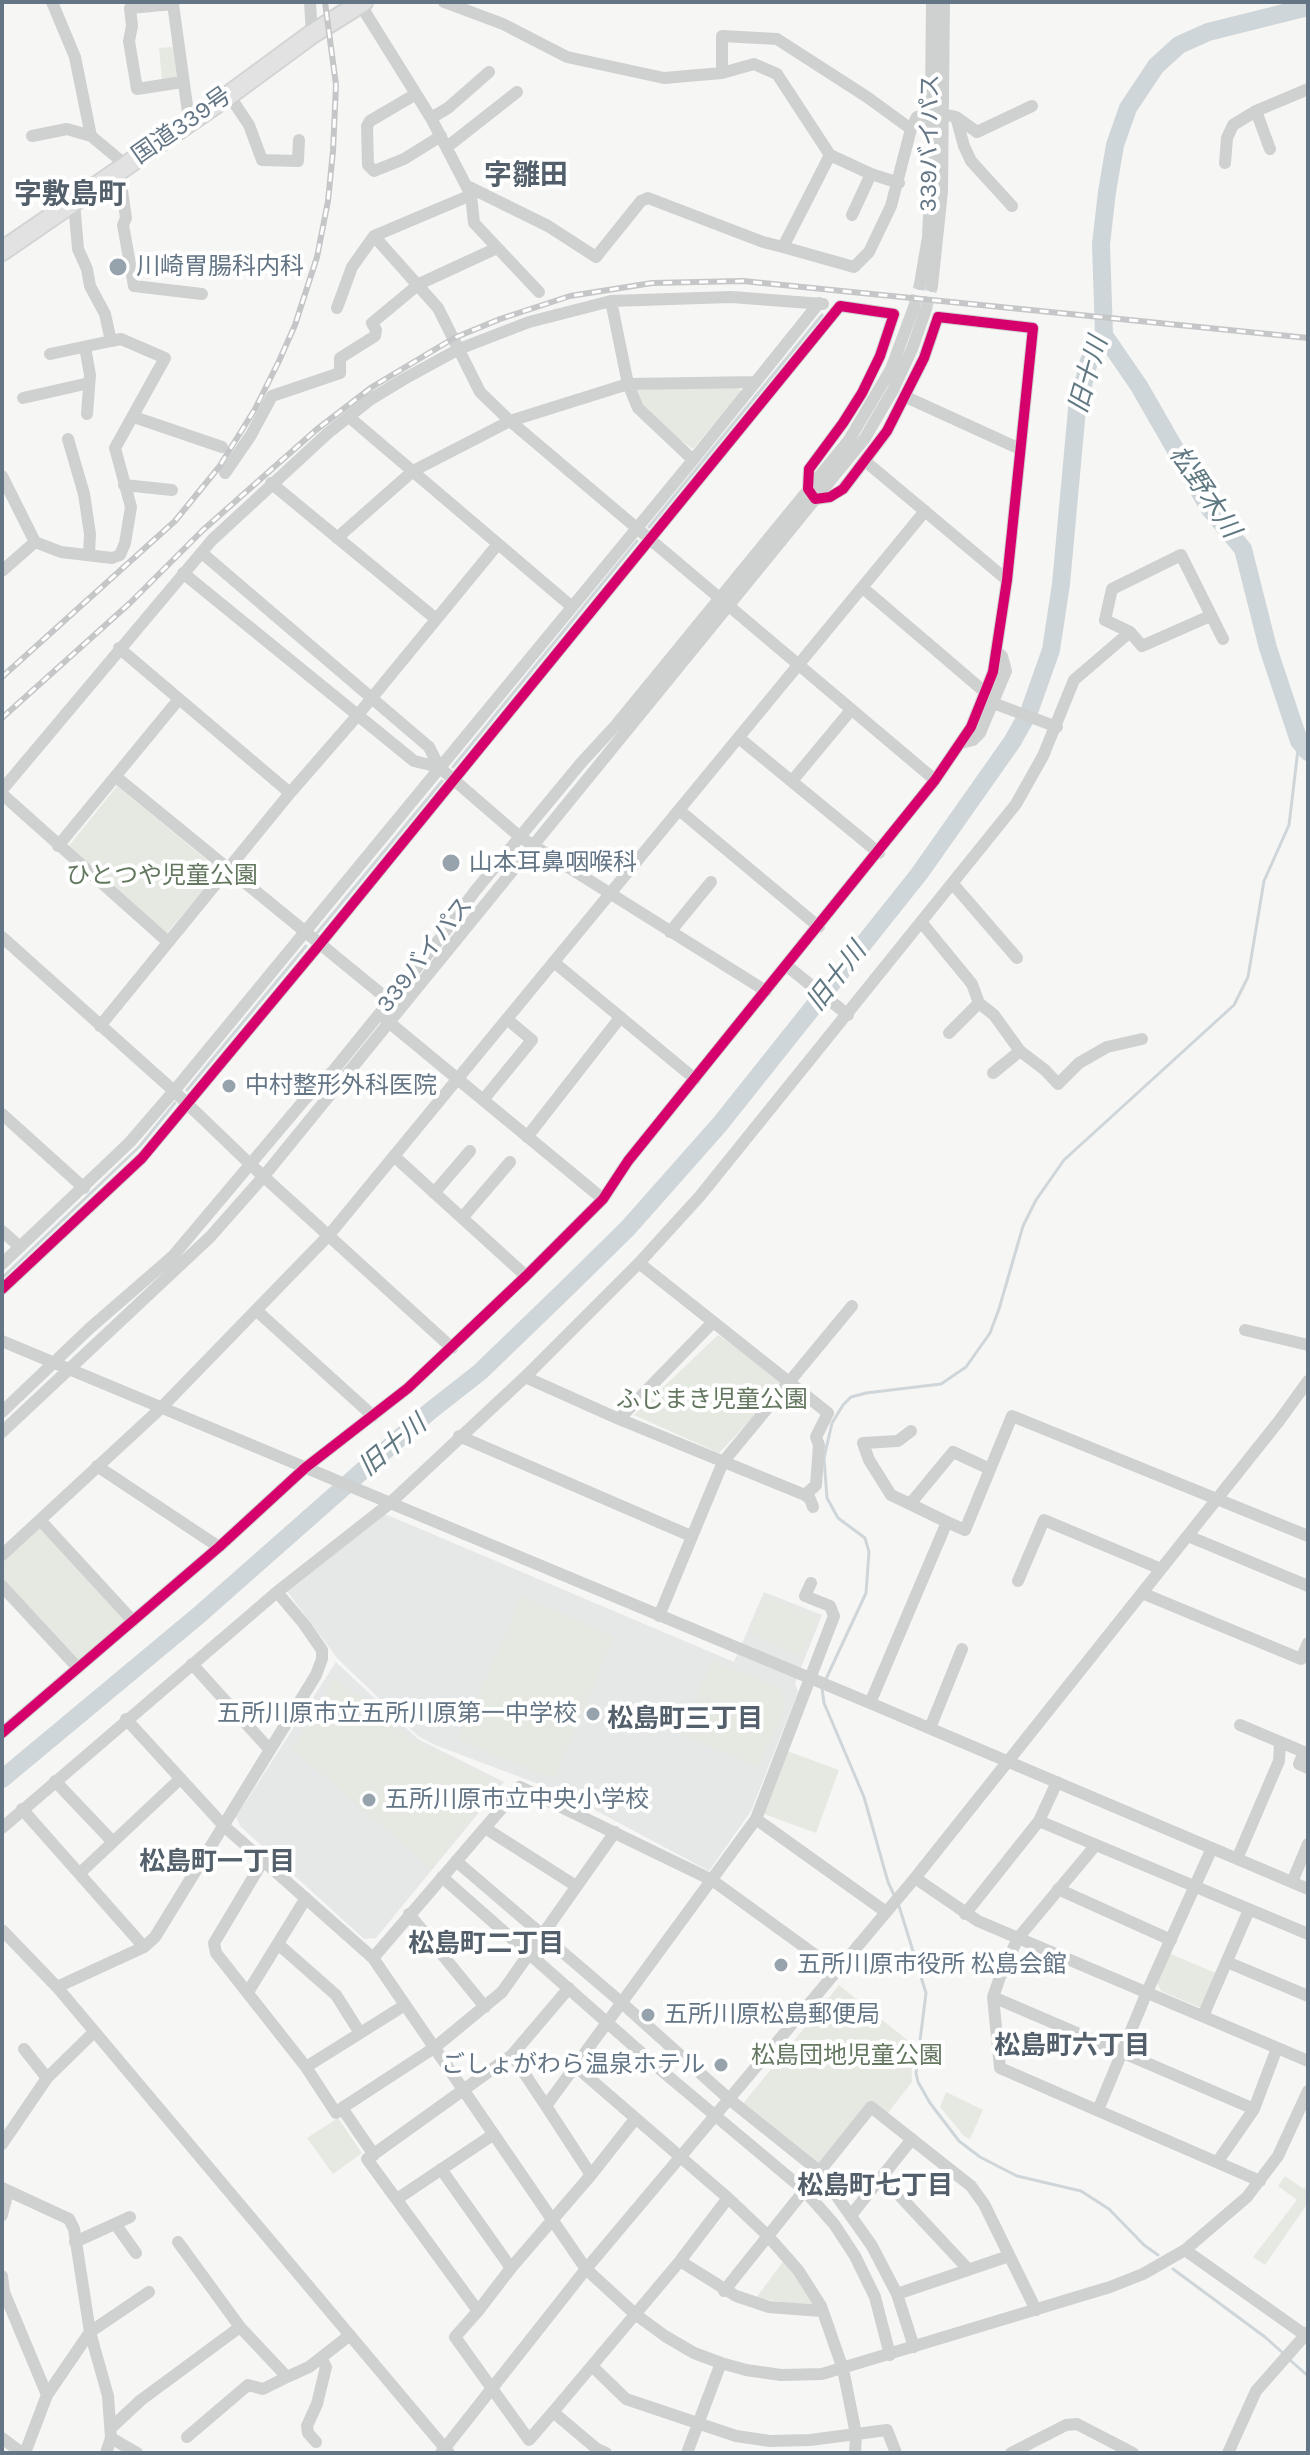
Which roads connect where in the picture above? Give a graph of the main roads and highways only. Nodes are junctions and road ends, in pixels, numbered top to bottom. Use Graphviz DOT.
graph roads {
  1 [pos="361,3"];
  2 [pos="2,251"];
  1 -- 2 [label="highway, 国道339号"];
}
